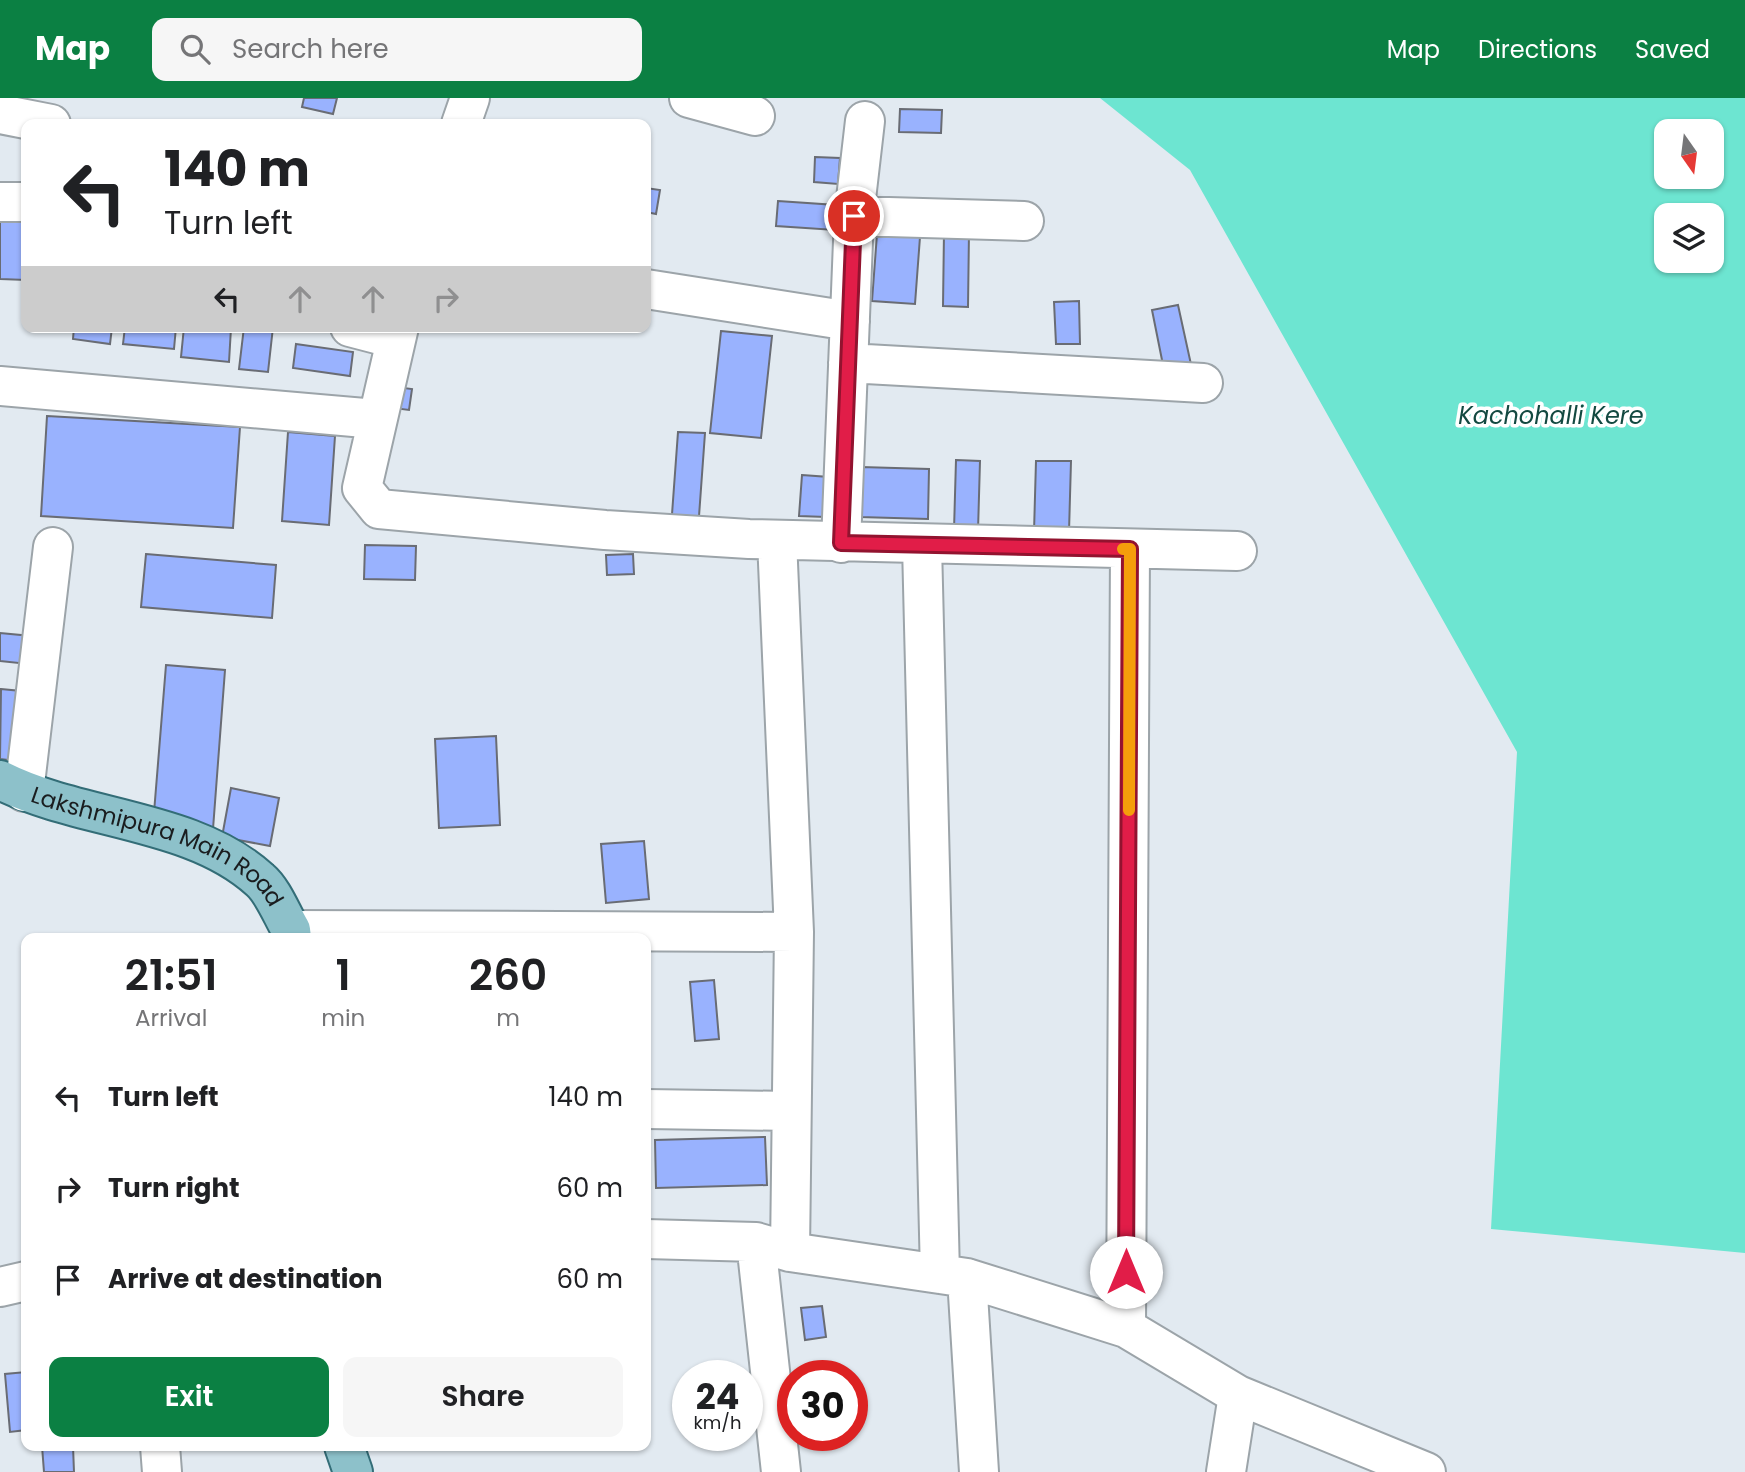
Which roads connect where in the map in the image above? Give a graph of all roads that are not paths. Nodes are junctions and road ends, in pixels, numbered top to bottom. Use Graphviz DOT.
graph roads {
  1 [pos="470,98"];
  2 [pos="689,98"];
  3 [pos="0,114"];
  4 [pos="755,116"];
  5 [pos="26,119"];
  6 [pos="463,119"];
  7 [pos="865,121"];
  8 [pos="0,202"];
  9 [pos="21,202"];
  10 [pos="854,216"];
  11 [pos="1024,221"];
  12 [pos="651,290"];
  13 [pos="850,321"];
  14 [pos="398,333"];
  15 [pos="848,363"];
  16 [pos="1203,383"];
  17 [pos="0,386"];
  18 [pos="376,419"];
  19 [pos="777,540"];
  20 [pos="841,543"];
  21 [pos="922,544"];
  22 [pos="53,547"];
  23 [pos="1130,549"];
  24 [pos="1237,551"];
  25 [pos="12,786"];
  26 [pos="793,932"];
  27 [pos="290,933"];
  28 [pos="542,933"];
  29 [pos="651,1109"];
  30 [pos="790,1111"];
  31 [pos="651,1239"];
  32 [pos="773,1247"];
  33 [pos="953,1276"];
  34 [pos="21,1282"];
  35 [pos="0,1287"];
  36 [pos="1126,1328"];
  37 [pos="1238,1395"];
  38 [pos="160,1451"];
  39 [pos="346,1451"];
  40 [pos="1386,1464"];
  41 [pos="162,1472"];
  42 [pos="353,1472"];
  43 [pos="780,1472"];
  44 [pos="979,1472"];
  45 [pos="1226,1472"];
  46 [pos="1426,1472"];
  1 -- 6 [label="street"];
  2 -- 4 [label="street"];
  3 -- 5 [label="street"];
  7 -- 10 [label="street"];
  8 -- 9 [label="street"];
  10 -- 11 [label="street"];
  10 -- 13 [label="street"];
  12 -- 13 [label="street"];
  13 -- 15 [label="street"];
  14 -- 18 [label="street"];
  15 -- 16 [label="street"];
  15 -- 20 [label="street"];
  17 -- 18 [label="street"];
  18 -- 19 [label="street"];
  19 -- 20 [label="street"];
  19 -- 26 [label="street"];
  20 -- 21 [label="street"];
  21 -- 23 [label="street"];
  21 -- 33 [label="street"];
  22 -- 25 [label="street"];
  23 -- 24 [label="street"];
  23 -- 36 [label="street"];
  25 -- 27 [label="main road, Lakshmipura Main Road"];
  26 -- 28 [label="street"];
  26 -- 30 [label="street"];
  29 -- 30 [label="street"];
  30 -- 32 [label="street"];
  31 -- 32 [label="street"];
  32 -- 33 [label="street"];
  32 -- 43 [label="street"];
  33 -- 36 [label="street"];
  33 -- 44 [label="street"];
  34 -- 35 [label="street"];
  36 -- 37 [label="street"];
  37 -- 40 [label="street"];
  37 -- 45 [label="street"];
  38 -- 41 [label="street"];
  39 -- 42 [label="main road"];
  40 -- 46 [label="street"];
}
